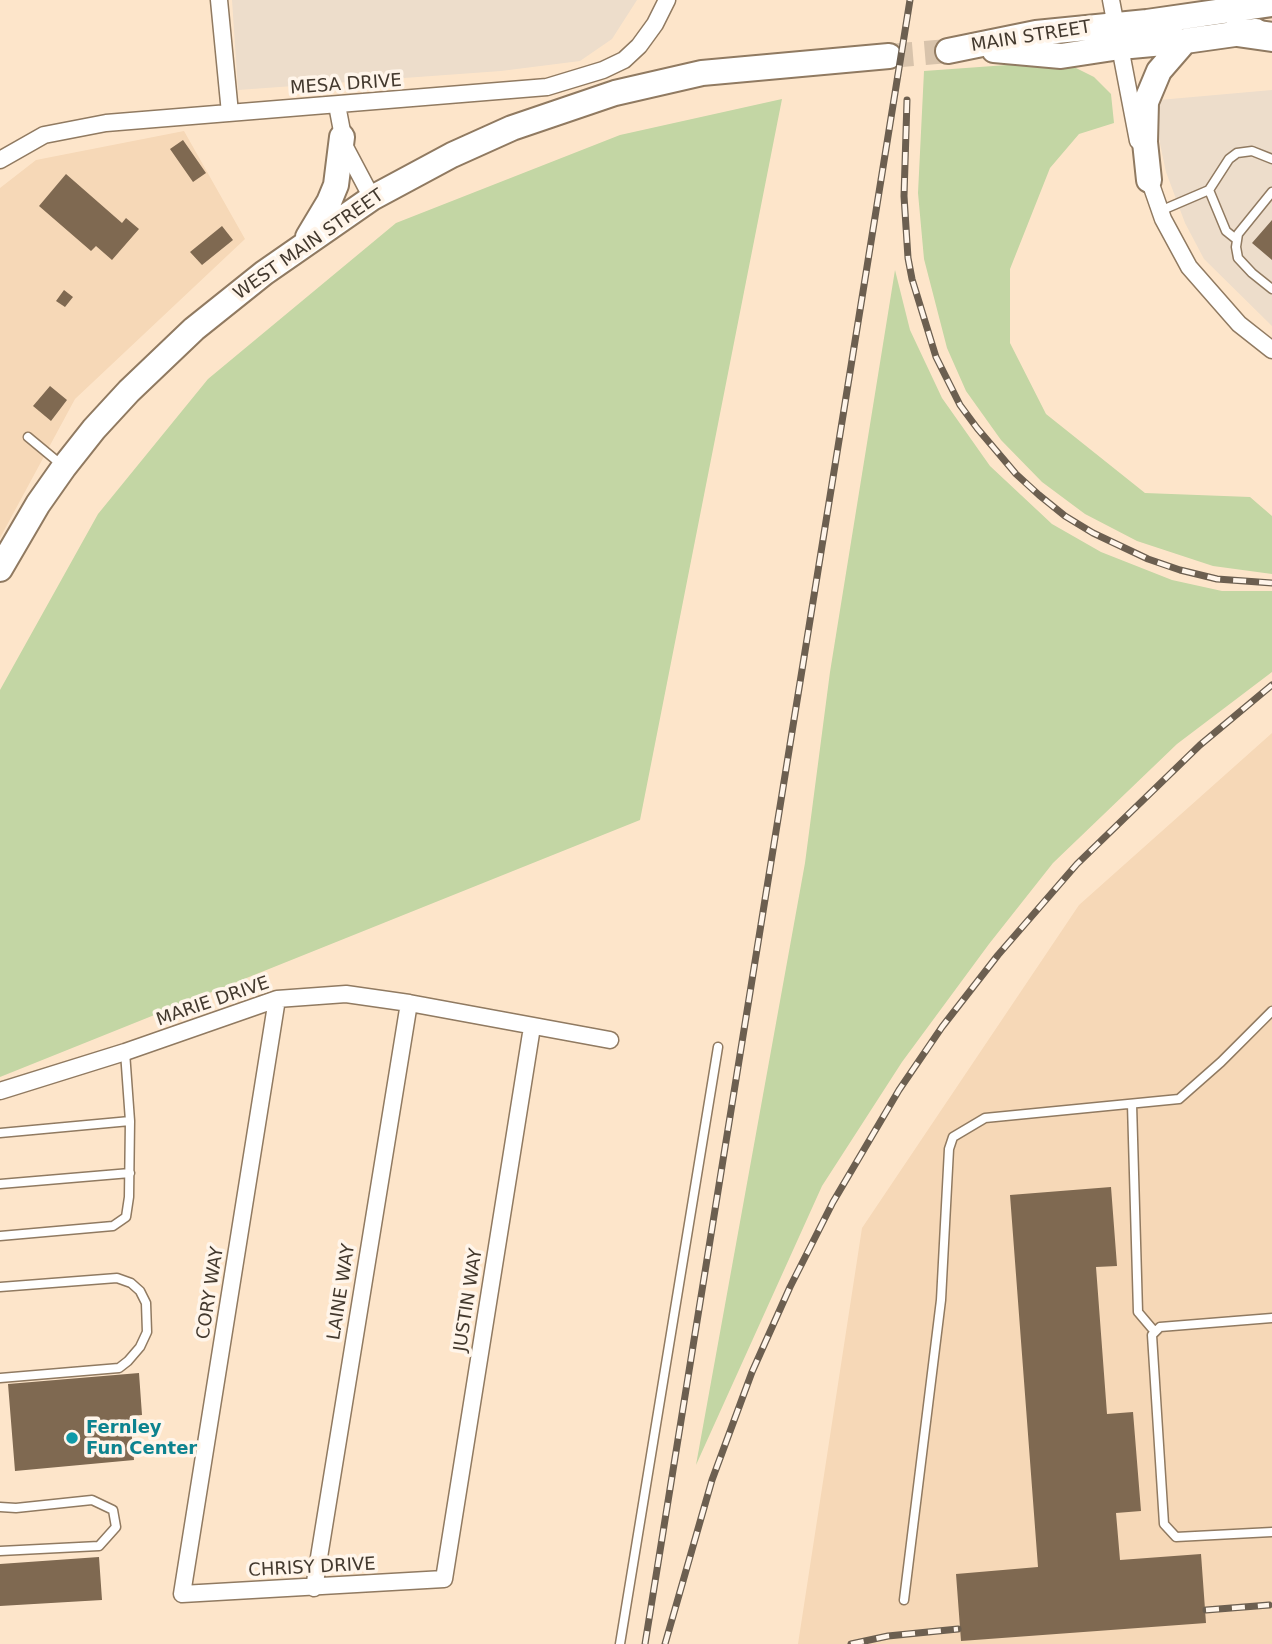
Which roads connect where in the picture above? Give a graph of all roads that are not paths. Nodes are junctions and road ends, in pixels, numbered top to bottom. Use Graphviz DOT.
graph roads {
  1 [pos="219,0"];
  2 [pos="667,0"];
  3 [pos="1111,0"];
  4 [pos="1272,4"];
  5 [pos="1272,29"];
  6 [pos="1237,32"];
  7 [pos="1118,35"];
  8 [pos="1272,37"];
  9 [pos="1185,41"];
  10 [pos="889,56"];
  11 [pos="337,105"];
  12 [pos="230,113"];
  13 [pos="342,137"];
  14 [pos="1272,159"];
  15 [pos="0,160"];
  16 [pos="1149,180"];
  17 [pos="1209,190"];
  18 [pos="1272,192"];
  19 [pos="372,198"];
  20 [pos="1160,211"];
  21 [pos="1237,239"];
  22 [pos="305,243"];
  23 [pos="1272,289"];
  24 [pos="1272,350"];
  25 [pos="28,436"];
  26 [pos="64,467"];
  27 [pos="0,569"];
  28 [pos="277,999"];
  29 [pos="409,1003"];
  30 [pos="1272,1011"];
  31 [pos="532,1027"];
  32 [pos="610,1040"];
  33 [pos="718,1047"];
  34 [pos="125,1052"];
  35 [pos="0,1091"];
  36 [pos="1132,1104"];
  37 [pos="130,1121"];
  38 [pos="0,1133"];
  39 [pos="130,1173"];
  40 [pos="0,1184"];
  41 [pos="0,1236"];
  42 [pos="0,1287"];
  43 [pos="1272,1318"];
  44 [pos="1155,1332"];
  45 [pos="0,1378"];
  46 [pos="0,1507"];
  47 [pos="1272,1532"];
  48 [pos="0,1551"];
  49 [pos="444,1579"];
  50 [pos="314,1587"];
  51 [pos="182,1594"];
  52 [pos="904,1600"];
  53 [pos="620,1644"];
  1 -- 12 [label="street"];
  2 -- 11 [label="street, MESA DRIVE"];
  3 -- 7 [label="street"];
  4 -- 7 [label="main road, MAIN STREET"];
  5 -- 6 [label="main road, MAIN STREET"];
  6 -- 8 [label="highway"];
  6 -- 9 [label="main road, MAIN STREET"];
  7 -- 7 [label="main road, MAIN STREET"];
  7 -- 9 [label="main road, MAIN STREET"];
  7 -- 16 [label="street"];
  9 -- 16 [label="main road"];
  10 -- 19 [label="main road, WEST MAIN STREET"];
  11 -- 12 [label="street, MESA DRIVE"];
  11 -- 13 [label="street"];
  12 -- 15 [label="street, MESA DRIVE"];
  13 -- 19 [label="street"];
  13 -- 22 [label="main road"];
  14 -- 17 [label="lane"];
  16 -- 20 [label="street"];
  17 -- 20 [label="lane"];
  17 -- 21 [label="lane"];
  18 -- 21 [label="lane"];
  19 -- 22 [label="main road, WEST MAIN STREET"];
  20 -- 24 [label="street"];
  21 -- 23 [label="lane"];
  22 -- 26 [label="main road, WEST MAIN STREET"];
  25 -- 26 [label="lane"];
  26 -- 27 [label="main road, WEST MAIN STREET"];
  28 -- 29 [label="street, MARIE DRIVE"];
  28 -- 34 [label="street, MARIE DRIVE"];
  28 -- 51 [label="street, CORY WAY"];
  29 -- 31 [label="street, MARIE DRIVE"];
  29 -- 50 [label="street, LAINE WAY"];
  30 -- 36 [label="lane"];
  31 -- 32 [label="street, MARIE DRIVE"];
  31 -- 49 [label="street, JUSTIN WAY"];
  33 -- 53 [label="lane"];
  34 -- 35 [label="street, MARIE DRIVE"];
  34 -- 37 [label="lane"];
  36 -- 44 [label="lane"];
  36 -- 52 [label="lane"];
  37 -- 38 [label="lane"];
  37 -- 39 [label="lane"];
  39 -- 40 [label="lane"];
  39 -- 41 [label="lane"];
  42 -- 45 [label="lane"];
  43 -- 44 [label="lane"];
  44 -- 47 [label="lane"];
  46 -- 48 [label="lane"];
  49 -- 50 [label="street, CHRISY DRIVE"];
  50 -- 51 [label="street, CHRISY DRIVE"];
}
